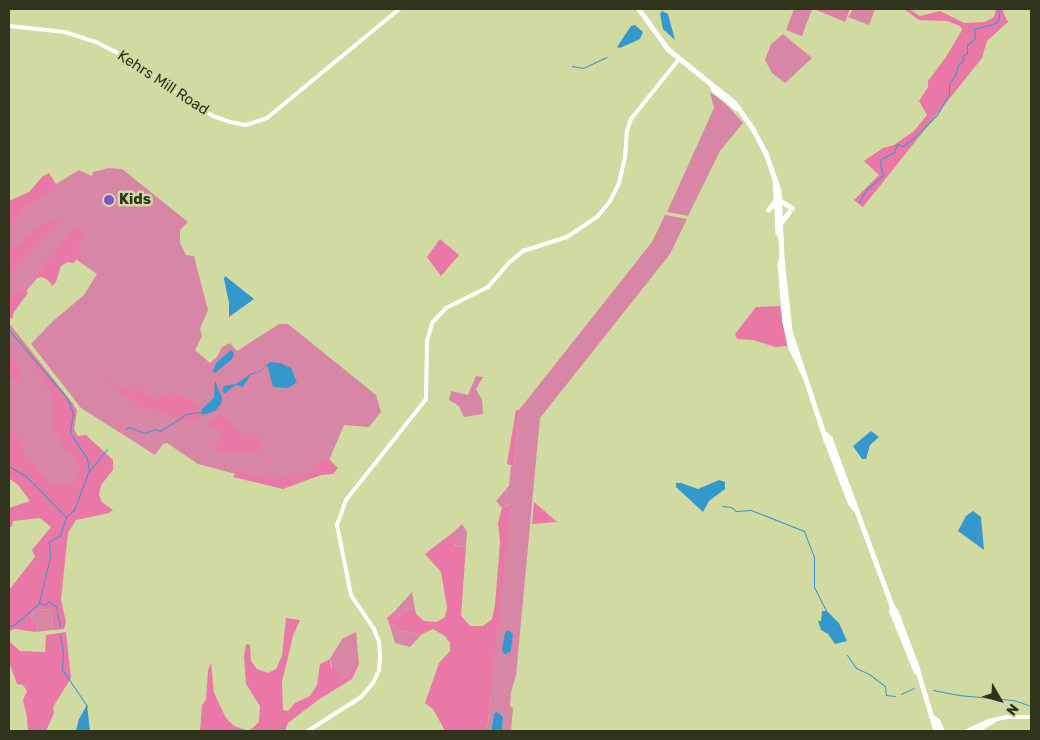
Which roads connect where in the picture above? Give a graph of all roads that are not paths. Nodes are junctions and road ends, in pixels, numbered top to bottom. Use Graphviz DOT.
graph roads {
  1 [pos="399,9"];
  2 [pos="639,9"];
  3 [pos="9,26"];
  4 [pos="679,59"];
  5 [pos="778,200"];
  6 [pos="768,210"];
  7 [pos="782,222"];
  8 [pos="781,238"];
  9 [pos="892,606"];
  10 [pos="903,642"];
  11 [pos="909,646"];
  12 [pos="916,671"];
  13 [pos="933,717"];
  14 [pos="1031,717"];
  15 [pos="994,721"];
  16 [pos="308,731"];
  17 [pos="936,731"];
  18 [pos="942,731"];
  19 [pos="967,731"];
  20 [pos="977,731"];
  1 -- 3 [label="street, Kehrs Mill Road"];
  2 -- 4 [label="main road"];
  4 -- 5 [label="main road"];
  4 -- 16 [label="street"];
  5 -- 6 [label="main road"];
  5 -- 7 [label="main road"];
  5 -- 7 [label="main road"];
  5 -- 8 [label="main road"];
  7 -- 8 [label="main road"];
  8 -- 9 [label="main road"];
  9 -- 10 [label="main road"];
  9 -- 11 [label="main road"];
  10 -- 11 [label="main road"];
  10 -- 12 [label="main road"];
  11 -- 12 [label="main road"];
  12 -- 13 [label="main road"];
  13 -- 17 [label="main road"];
  13 -- 18 [label="main road"];
  14 -- 15 [label="street"];
  15 -- 19 [label="street"];
  15 -- 20 [label="street"];
}
